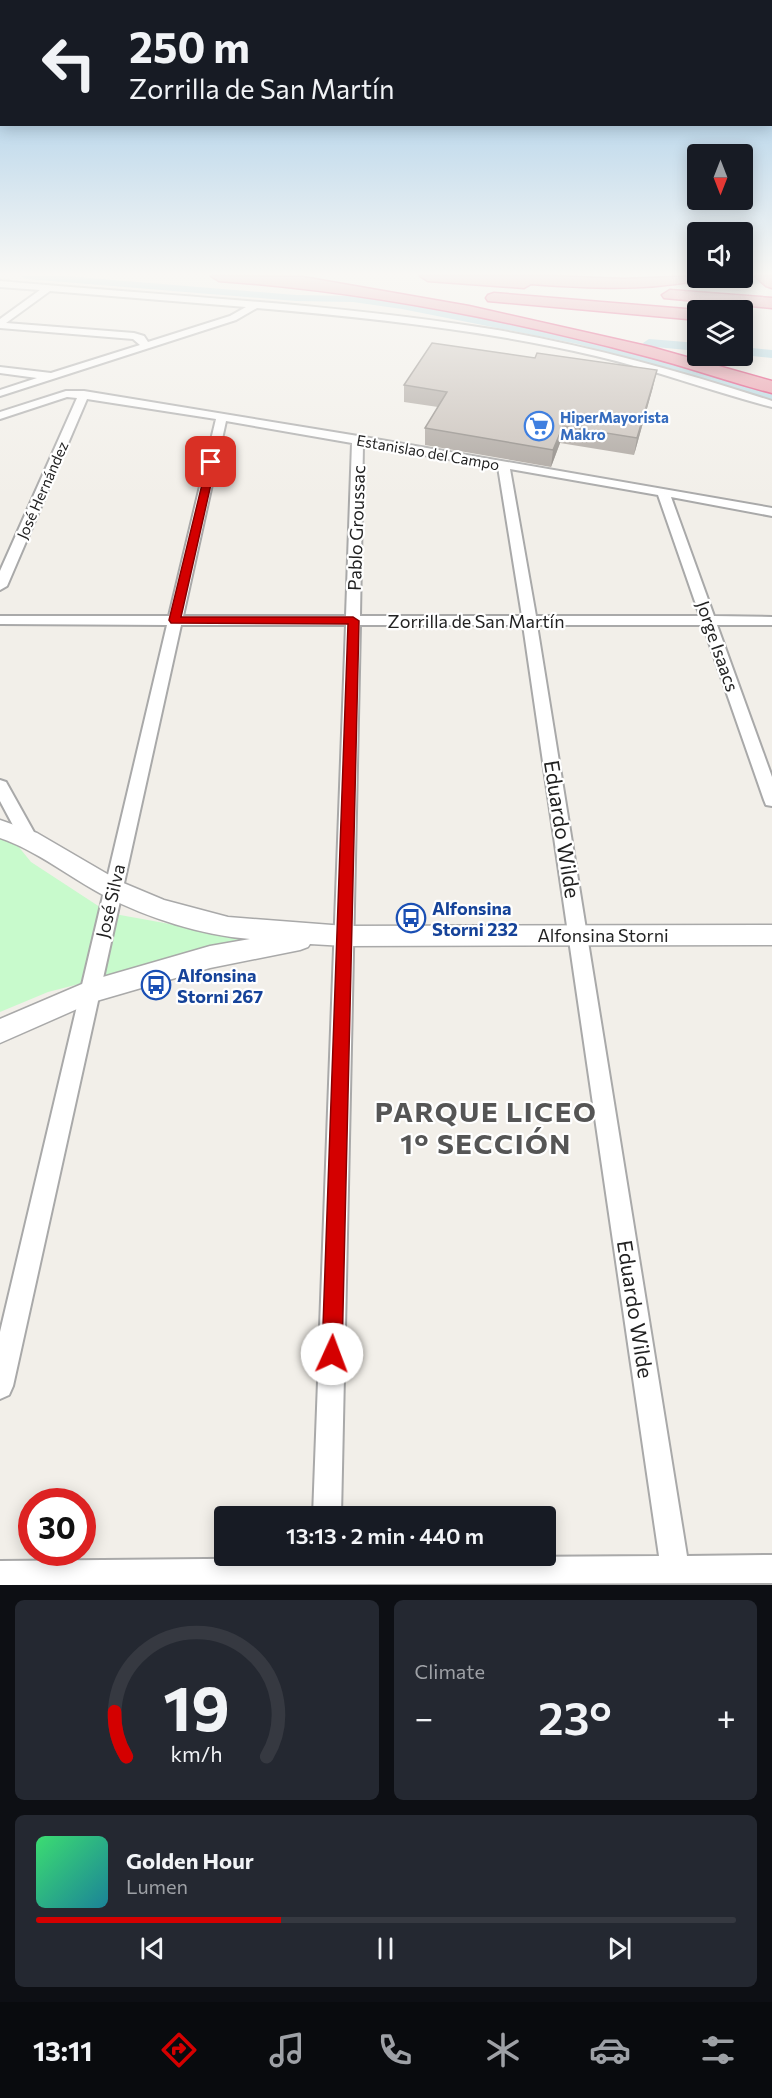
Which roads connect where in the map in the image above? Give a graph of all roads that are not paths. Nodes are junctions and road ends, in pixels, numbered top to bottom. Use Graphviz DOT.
graph roads {
  1 [pos="134,350"];
  2 [pos="579,350"];
  3 [pos="644,350"];
  4 [pos="0,370"];
  5 [pos="50,377"];
  6 [pos="772,387"];
  7 [pos="0,393"];
  8 [pos="84,394"];
  9 [pos="772,404"];
  10 [pos="0,416"];
  11 [pos="222,416"];
  12 [pos="358,439"];
  13 [pos="503,465"];
  14 [pos="663,492"];
  15 [pos="772,512"];
  16 [pos="0,586"];
  17 [pos="0,620"];
  18 [pos="175,620"];
  19 [pos="353,621"];
  20 [pos="530,621"];
  21 [pos="710,621"];
  22 [pos="772,621"];
  23 [pos="0,786"];
  24 [pos="772,800"];
  25 [pos="0,829"];
  26 [pos="29,839"];
  27 [pos="113,889"];
  28 [pos="580,934"];
  29 [pos="772,934"];
  30 [pos="336,935"];
  31 [pos="89,992"];
  32 [pos="0,1031"];
  33 [pos="0,1386"];
  34 [pos="327,1506"];
  35 [pos="772,1569"];
  36 [pos="325,1571"];
  37 [pos="0,1575"];
  38 [pos="677,1577"];
  1 -- 5 [label="street"];
  2 -- 9 [label="street"];
  3 -- 6 [label="highway"];
  4 -- 5 [label="street"];
  5 -- 7 [label="street"];
  8 -- 10 [label="street, Estanislao del Campo"];
  8 -- 11 [label="street, Estanislao del Campo"];
  8 -- 16 [label="street, José Hernández"];
  11 -- 12 [label="street, Estanislao del Campo"];
  11 -- 18 [label="street, José Silva"];
  12 -- 13 [label="street, Estanislao del Campo"];
  12 -- 19 [label="street, Pablo Groussac"];
  13 -- 14 [label="street, Estanislao del Campo"];
  13 -- 20 [label="street, Eduardo Wilde"];
  14 -- 15 [label="street, Estanislao del Campo"];
  14 -- 21 [label="street, Jorge Isaacs"];
  17 -- 18 [label="street, Zorrilla de San Martín"];
  18 -- 19 [label="street, Zorrilla de San Martín"];
  18 -- 27 [label="street, José Silva"];
  19 -- 20 [label="street, Zorrilla de San Martín"];
  19 -- 30 [label="street, Pablo Groussac"];
  20 -- 21 [label="street, Zorrilla de San Martín"];
  20 -- 28 [label="street, Eduardo Wilde"];
  21 -- 22 [label="street, Zorrilla de San Martín"];
  21 -- 24 [label="street, Jorge Isaacs"];
  23 -- 26 [label="street"];
  25 -- 26 [label="street, Alfonsina Storni"];
  26 -- 27 [label="street, Alfonsina Storni"];
  27 -- 30 [label="street, Alfonsina Storni"];
  27 -- 31 [label="street, José Silva"];
  28 -- 29 [label="street, Alfonsina Storni"];
  28 -- 30 [label="street, Alfonsina Storni"];
  28 -- 38 [label="street, Eduardo Wilde"];
  30 -- 31 [label="street, Alfonsina Storni"];
  30 -- 34 [label="street, Pablo Groussac"];
  31 -- 32 [label="street, Alfonsina Storni"];
  31 -- 33 [label="street, José Silva"];
  35 -- 38 [label="street"];
  36 -- 37 [label="street"];
  36 -- 38 [label="street"];
}
